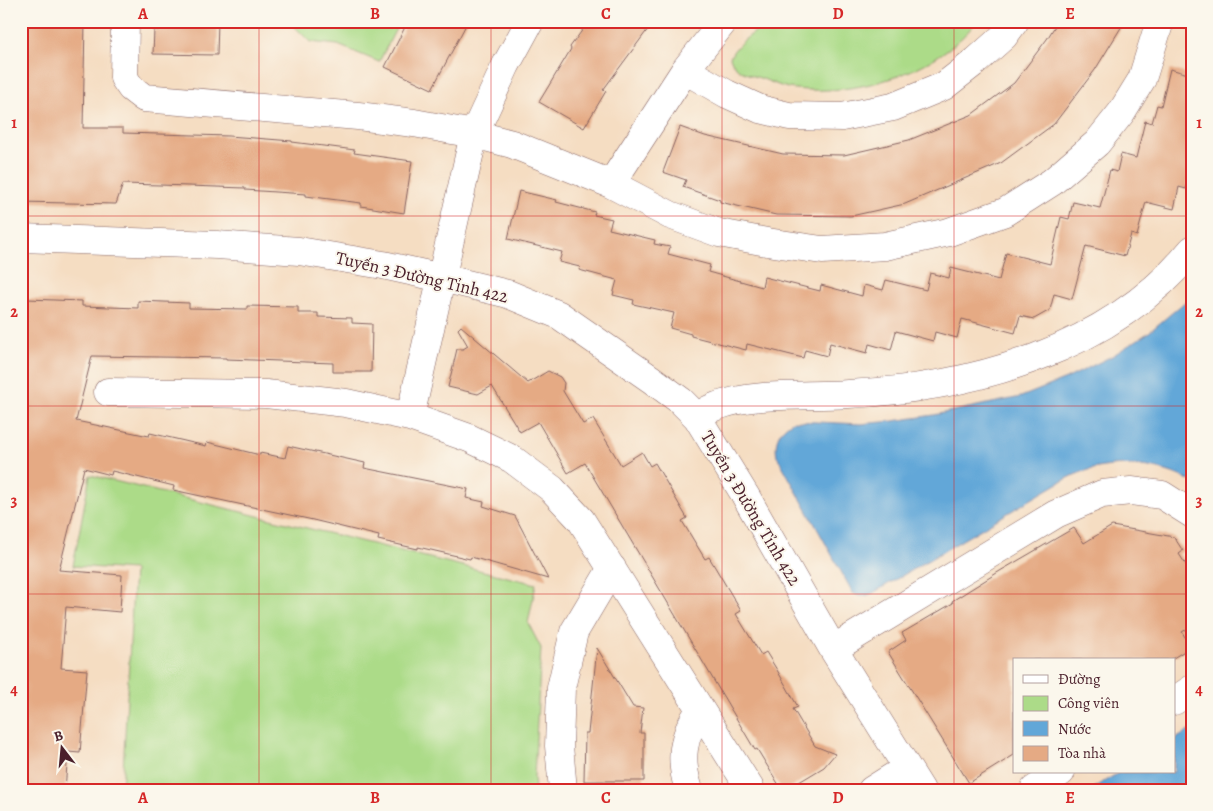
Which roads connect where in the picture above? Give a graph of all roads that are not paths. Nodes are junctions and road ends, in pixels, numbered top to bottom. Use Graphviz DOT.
graph roads {
  1 [pos="125,21"];
  2 [pos="530,21"];
  3 [pos="724,21"];
  4 [pos="1014,21"];
  5 [pos="1160,21"];
  6 [pos="685,70"];
  7 [pos="474,134"];
  8 [pos="611,184"];
  9 [pos="21,238"];
  10 [pos="1192,250"];
  11 [pos="442,278"];
  12 [pos="108,392"];
  13 [pos="410,417"];
  14 [pos="697,417"];
  15 [pos="1192,514"];
  16 [pos="612,568"];
  17 [pos="833,649"];
  18 [pos="1192,690"];
  19 [pos="1176,700"];
  20 [pos="700,710"];
  21 [pos="1058,774"];
  22 [pos="914,779"];
  23 [pos="563,790"];
  24 [pos="688,790"];
  25 [pos="751,790"];
  26 [pos="872,790"];
  27 [pos="1034,790"];
  1 -- 7 [label="street"];
  2 -- 7 [label="street"];
  3 -- 6 [label="street"];
  4 -- 6 [label="street"];
  5 -- 8 [label="street"];
  6 -- 8 [label="street"];
  7 -- 8 [label="street"];
  7 -- 11 [label="street"];
  9 -- 11 [label="street, Tuyến 3 Đường Tỉnh 422"];
  10 -- 14 [label="street"];
  11 -- 13 [label="street"];
  11 -- 14 [label="street, Tuyến 3 Đường Tỉnh 422"];
  12 -- 13 [label="street"];
  13 -- 16 [label="street"];
  14 -- 17 [label="street, Tuyến 3 Đường Tỉnh 422"];
  15 -- 17 [label="street"];
  16 -- 20 [label="street"];
  16 -- 23 [label="street"];
  17 -- 22 [label="street, Tuyến 3 Đường Tỉnh 422"];
  18 -- 19 [label="street"];
  20 -- 24 [label="street"];
  20 -- 25 [label="street"];
  21 -- 27 [label="street"];
  22 -- 26 [label="street"];
}
